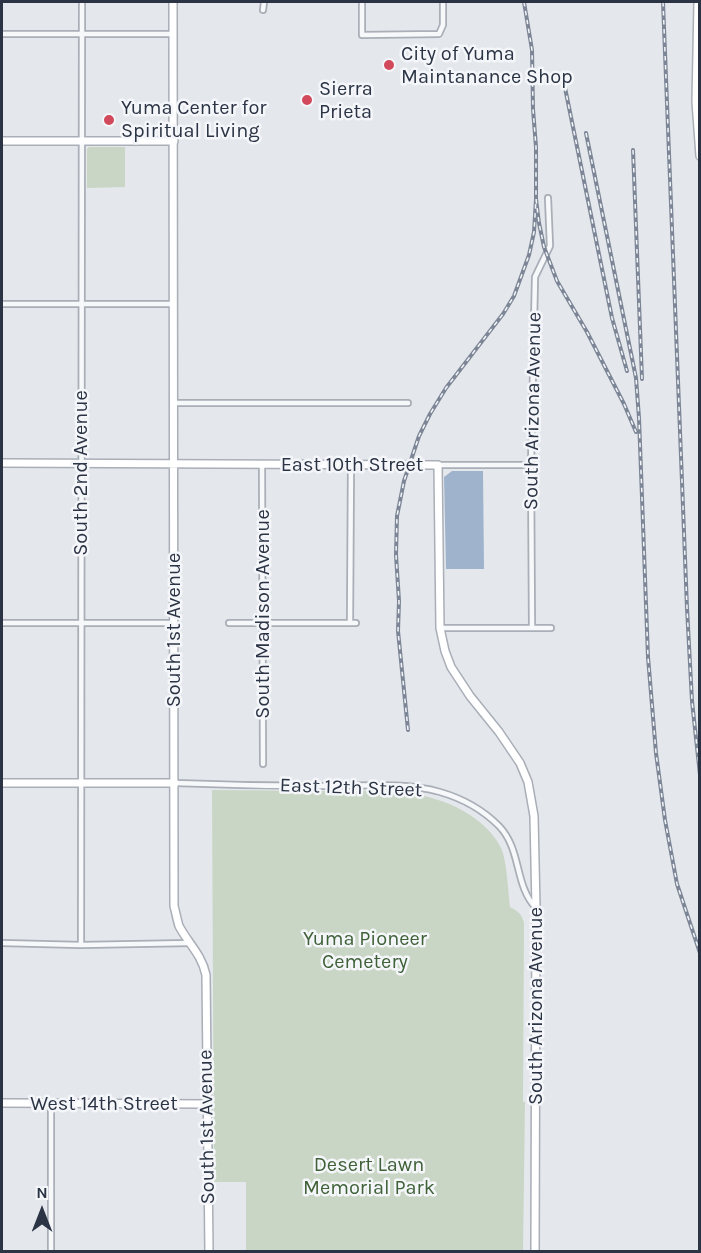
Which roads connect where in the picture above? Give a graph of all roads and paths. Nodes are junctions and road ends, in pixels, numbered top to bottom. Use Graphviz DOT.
graph roads {
  1 [pos="82,2"];
  2 [pos="173,2"];
  3 [pos="264,2"];
  4 [pos="362,2"];
  5 [pos="443,2"];
  6 [pos="698,2"];
  7 [pos="263,10"];
  8 [pos="2,34"];
  9 [pos="81,34"];
  10 [pos="173,34"];
  11 [pos="2,141"];
  12 [pos="81,141"];
  13 [pos="174,141"];
  14 [pos="699,156"];
  15 [pos="548,198"];
  16 [pos="2,304"];
  17 [pos="81,304"];
  18 [pos="173,304"];
  19 [pos="174,403"];
  20 [pos="408,403"];
  21 [pos="2,463"];
  22 [pos="81,463"];
  23 [pos="174,463"];
  24 [pos="262,464"];
  25 [pos="351,464"];
  26 [pos="438,465"];
  27 [pos="531,465"];
  28 [pos="2,623"];
  29 [pos="81,623"];
  30 [pos="173,623"];
  31 [pos="229,623"];
  32 [pos="263,623"];
  33 [pos="440,628"];
  34 [pos="532,628"];
  35 [pos="551,628"];
  36 [pos="263,764"];
  37 [pos="2,783"];
  38 [pos="81,783"];
  39 [pos="175,783"];
  40 [pos="536,908"];
  41 [pos="2,943"];
  42 [pos="190,944"];
  43 [pos="81,945"];
  44 [pos="2,1103"];
  45 [pos="51,1103"];
  46 [pos="207,1104"];
  47 [pos="51,1251"];
  48 [pos="209,1251"];
  49 [pos="535,1251"];
  1 -- 9 [label="street, South 2nd Avenue"];
  2 -- 10 [label="street, South 1st Avenue"];
  3 -- 7 [label="street"];
  4 -- 5 [label="street"];
  6 -- 14 [label="street"];
  8 -- 9 [label="street"];
  9 -- 10 [label="street"];
  9 -- 12 [label="street, South 2nd Avenue"];
  10 -- 13 [label="street, South 1st Avenue"];
  11 -- 12 [label="street"];
  12 -- 13 [label="street"];
  12 -- 17 [label="street, South 2nd Avenue"];
  13 -- 18 [label="street, South 1st Avenue"];
  15 -- 27 [label="street, South Arizona Avenue"];
  16 -- 17 [label="street"];
  17 -- 18 [label="street"];
  17 -- 22 [label="street, South 2nd Avenue"];
  18 -- 19 [label="street, South 1st Avenue"];
  19 -- 20 [label="street"];
  19 -- 23 [label="street, South 1st Avenue"];
  21 -- 22 [label="street, East 10th Street"];
  22 -- 23 [label="street, East 10th Street"];
  22 -- 29 [label="street, South 2nd Avenue"];
  23 -- 24 [label="street, East 10th Street"];
  23 -- 30 [label="street, South 1st Avenue"];
  24 -- 25 [label="street, East 10th Street"];
  24 -- 32 [label="street, South Madison Avenue"];
  25 -- 26 [label="street, East 10th Street"];
  25 -- 32 [label="street"];
  26 -- 27 [label="street, East 10th Street"];
  26 -- 33 [label="street, South Arizona Avenue"];
  27 -- 34 [label="street, South Arizona Avenue"];
  28 -- 29 [label="street"];
  29 -- 30 [label="street"];
  29 -- 38 [label="street, South 2nd Avenue"];
  30 -- 39 [label="street, South 1st Avenue"];
  31 -- 32 [label="street"];
  32 -- 36 [label="street, South Madison Avenue"];
  33 -- 34 [label="street"];
  33 -- 40 [label="street, South Arizona Avenue"];
  34 -- 35 [label="street"];
  37 -- 38 [label="street"];
  38 -- 39 [label="street"];
  38 -- 43 [label="street, South 2nd Avenue"];
  39 -- 40 [label="street, East 12th Street"];
  39 -- 42 [label="street, South 1st Avenue"];
  40 -- 49 [label="street, South Arizona Avenue"];
  41 -- 43 [label="street"];
  42 -- 43 [label="street"];
  42 -- 46 [label="street, South 1st Avenue"];
  44 -- 45 [label="street, West 14th Street"];
  45 -- 46 [label="street, West 14th Street"];
  45 -- 47 [label="street"];
  46 -- 48 [label="street, South 1st Avenue"];
}
